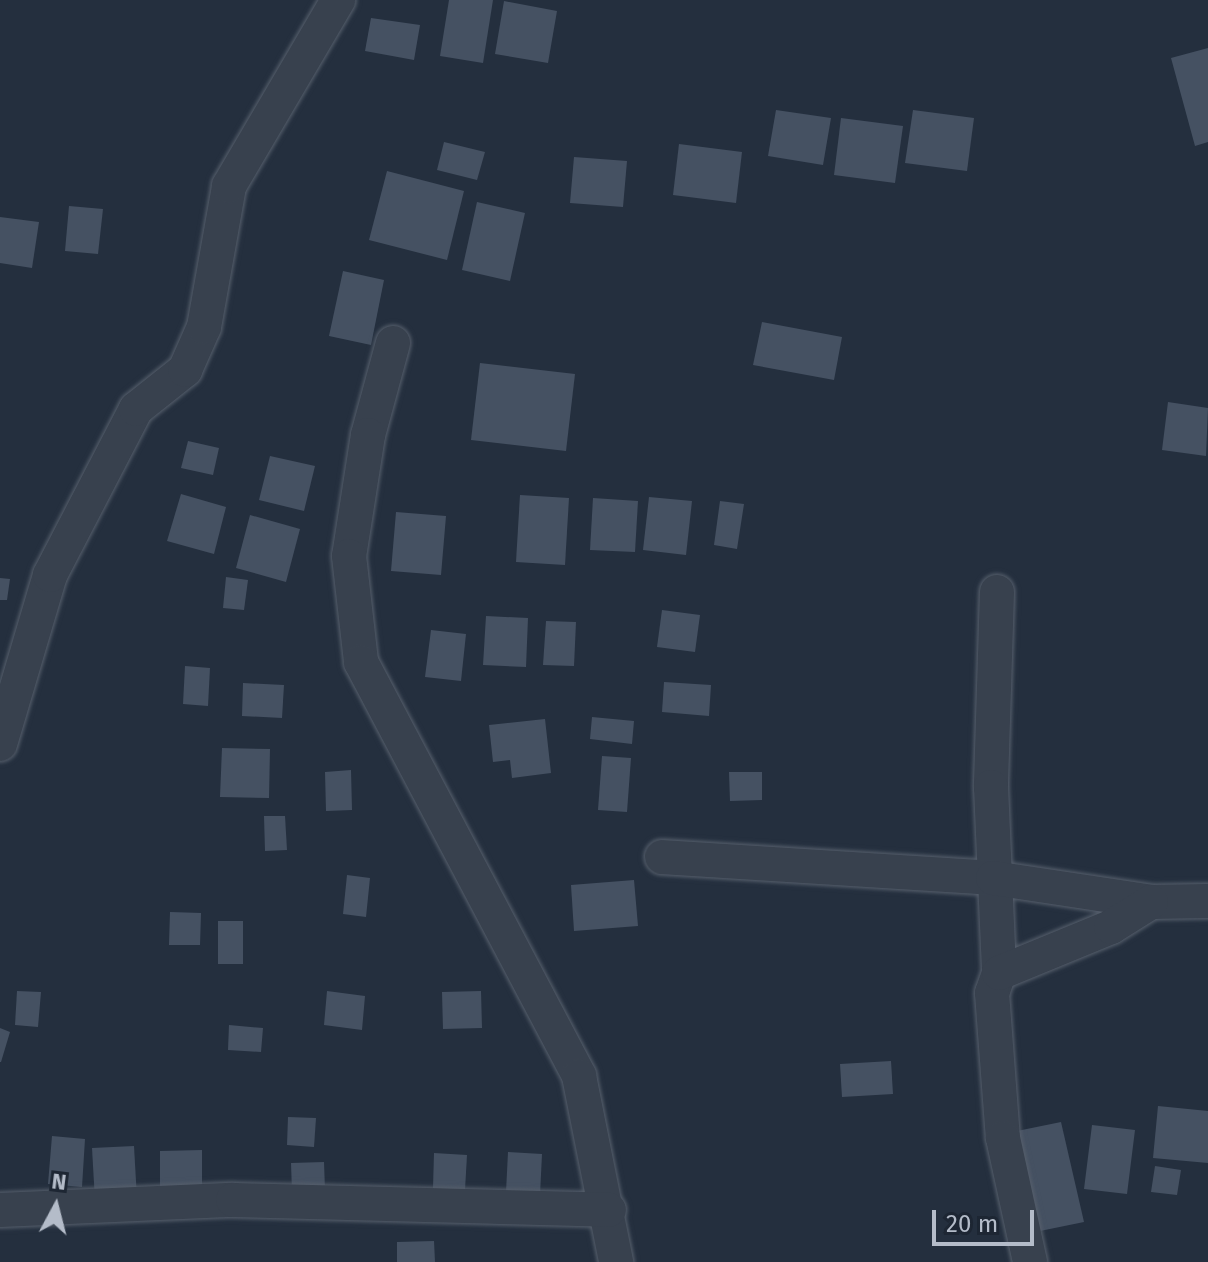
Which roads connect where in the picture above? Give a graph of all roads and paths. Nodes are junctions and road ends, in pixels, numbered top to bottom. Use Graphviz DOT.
graph roads {
  1 [pos="338,0"];
  2 [pos="393,343"];
  3 [pos="997,592"];
  4 [pos="0,744"];
  5 [pos="662,857"];
  6 [pos="993,878"];
  7 [pos="1208,901"];
  8 [pos="1151,902"];
  9 [pos="999,973"];
  10 [pos="0,1210"];
  11 [pos="609,1210"];
  12 [pos="616,1262"];
  13 [pos="1030,1262"];
  1 -- 4 [label="street"];
  2 -- 11 [label="street"];
  3 -- 6 [label="street"];
  5 -- 6 [label="street"];
  6 -- 8 [label="street"];
  6 -- 9 [label="street"];
  7 -- 8 [label="street"];
  8 -- 9 [label="street"];
  9 -- 13 [label="street"];
  10 -- 11 [label="street"];
  11 -- 12 [label="street"];
}
